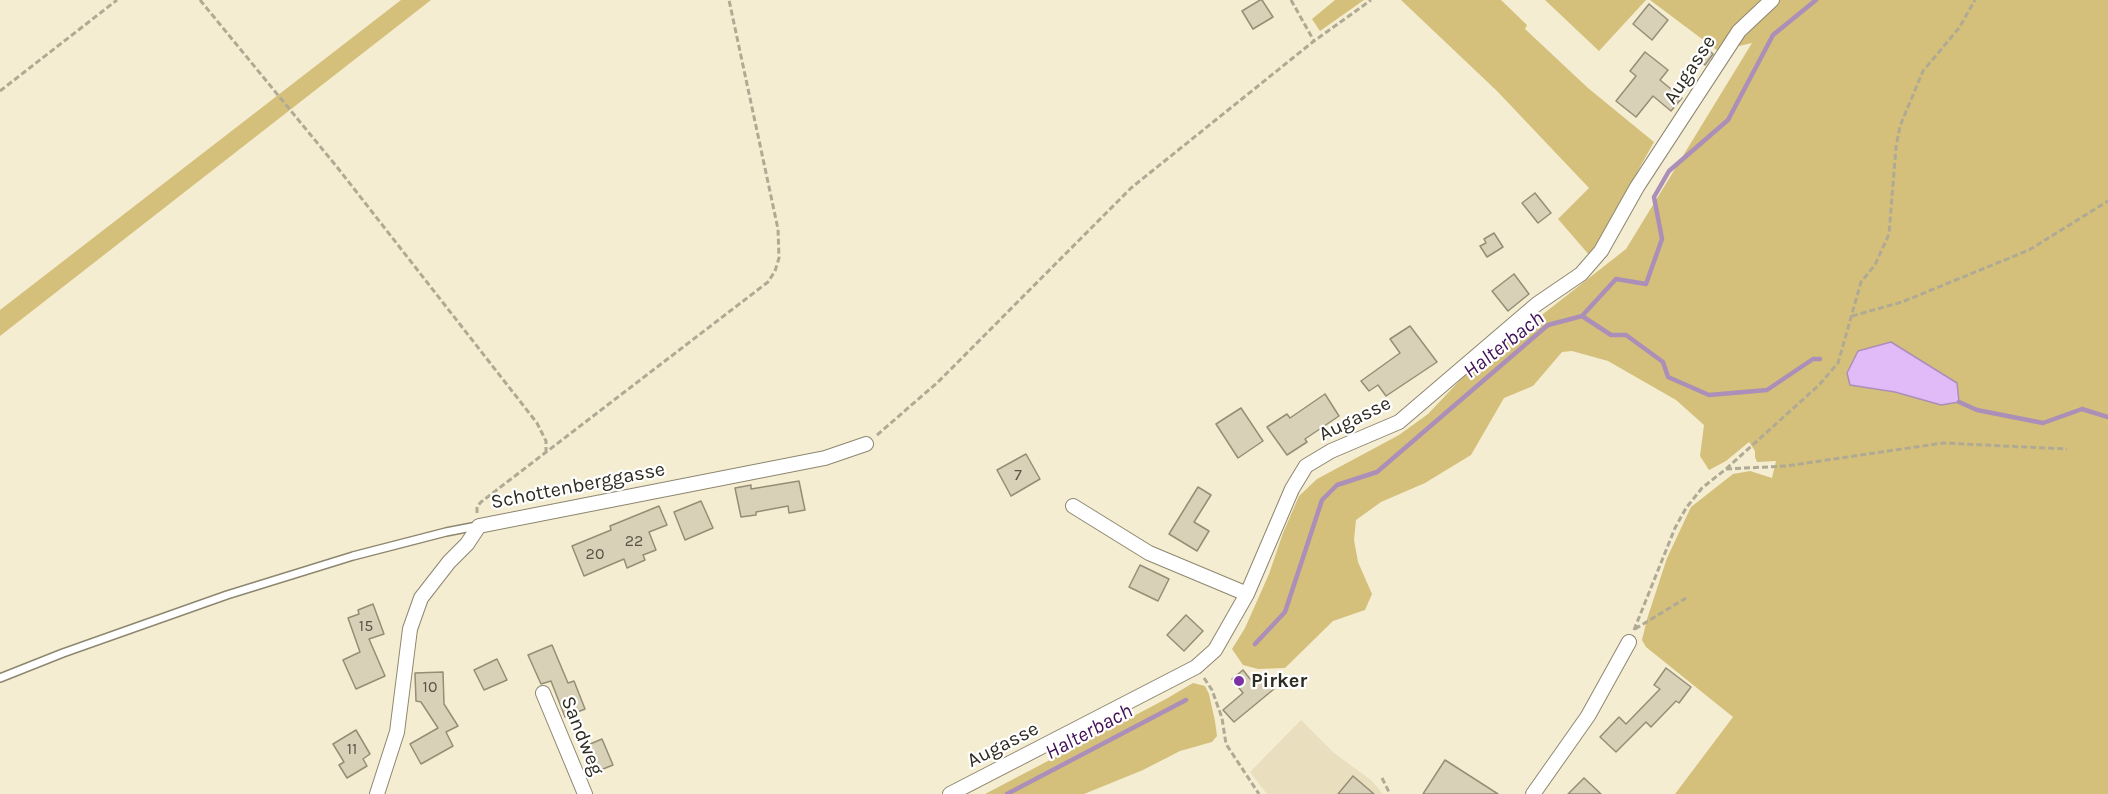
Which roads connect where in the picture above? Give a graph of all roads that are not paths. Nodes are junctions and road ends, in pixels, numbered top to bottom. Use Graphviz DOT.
graph roads {
  1 [pos="1772,0"];
  2 [pos="866,444"];
  3 [pos="1073,506"];
  4 [pos="479,526"];
  5 [pos="1247,594"];
  6 [pos="1631,636"];
  7 [pos="0,678"];
  8 [pos="543,693"];
  9 [pos="377,794"];
  10 [pos="585,794"];
  11 [pos="950,794"];
  12 [pos="1533,794"];
  1 -- 5 [label="street, Augasse"];
  2 -- 4 [label="street, Schottenberggasse"];
  3 -- 5 [label="street"];
  4 -- 7 [label="lane"];
  4 -- 9 [label="street, Schottenberggasse"];
  5 -- 11 [label="street, Augasse"];
  6 -- 12 [label="street"];
  8 -- 10 [label="street, Sandweg"];
}
